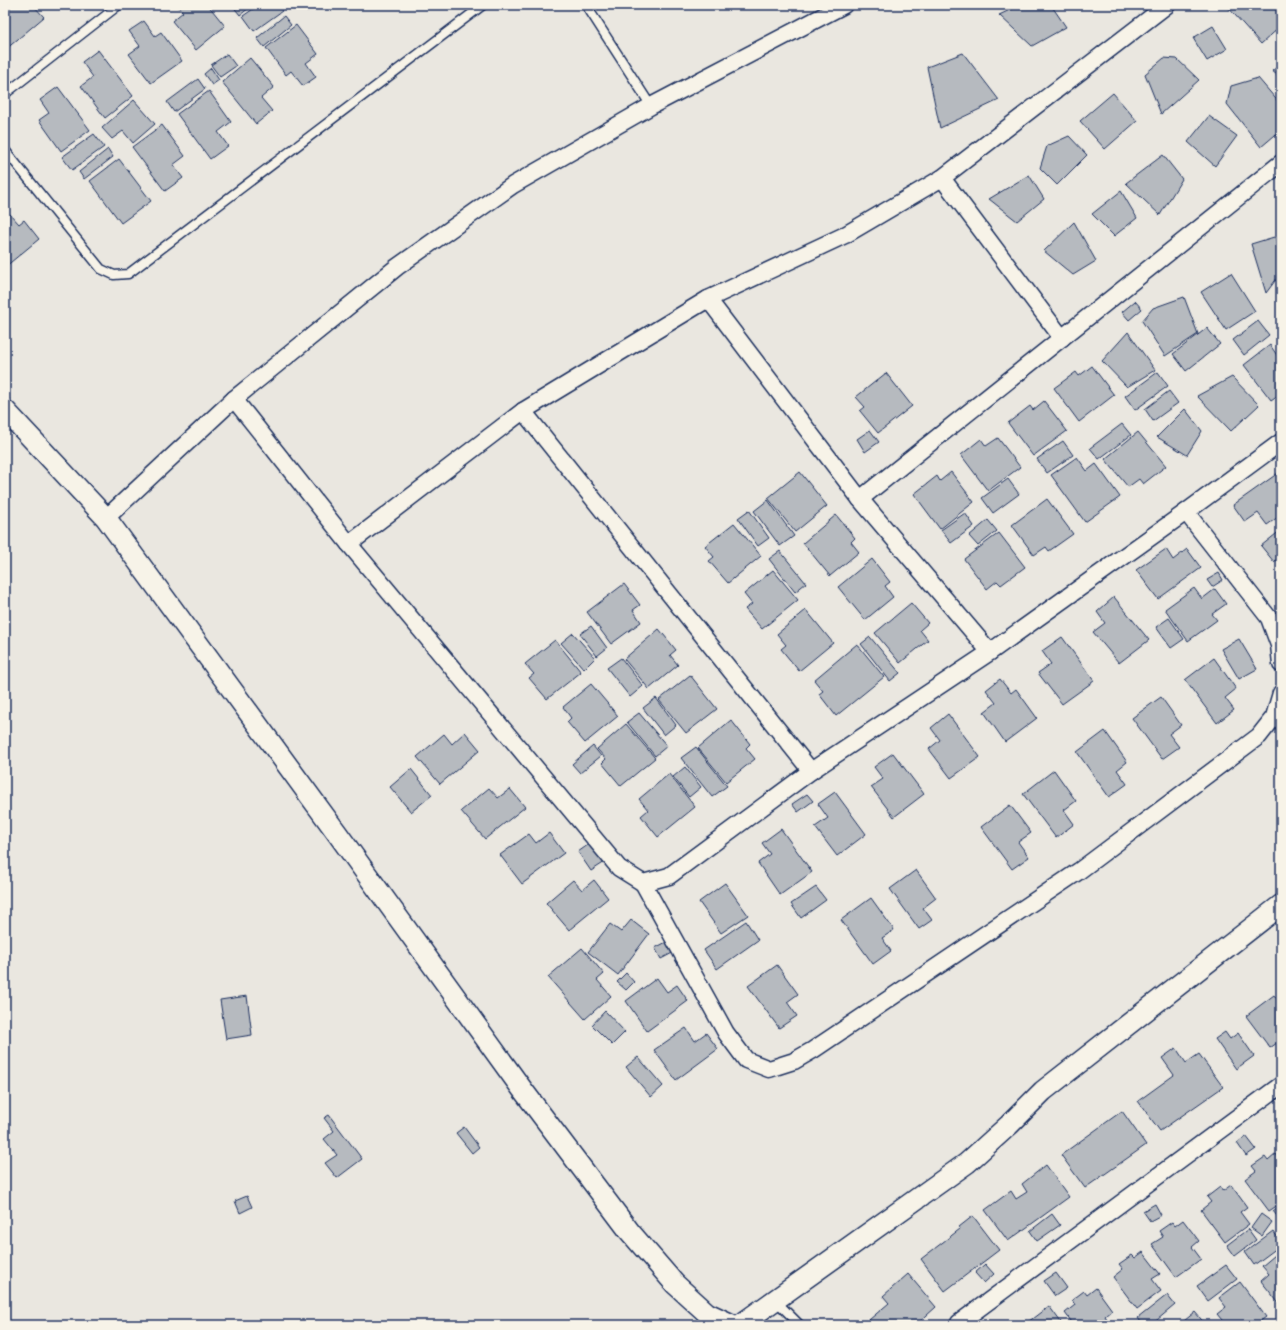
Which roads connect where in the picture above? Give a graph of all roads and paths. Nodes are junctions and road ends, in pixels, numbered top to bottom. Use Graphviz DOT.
graph roads {
  1 [pos="119,5"];
  2 [pos="483,5"];
  3 [pos="586,5"];
  4 [pos="844,5"];
  5 [pos="1167,5"];
  6 [pos="5,94"];
  7 [pos="651,106"];
  8 [pos="5,150"];
  9 [pos="1281,163"];
  10 [pos="942,178"];
  11 [pos="708,299"];
  12 [pos="1062,338"];
  13 [pos="234,399"];
  14 [pos="5,410"];
  15 [pos="523,411"];
  16 [pos="1281,442"];
  17 [pos="860,498"];
  18 [pos="1186,512"];
  19 [pos="106,518"];
  20 [pos="349,544"];
  21 [pos="990,652"];
  22 [pos="1281,664"];
  23 [pos="1281,694"];
  24 [pos="811,771"];
  25 [pos="643,883"];
  26 [pos="1281,905"];
  27 [pos="1281,1085"];
  28 [pos="775,1300"];
  29 [pos="733,1325"];
  30 [pos="740,1325"];
  31 [pos="800,1325"];
  32 [pos="958,1325"];
  1 -- 6 [label="lane"];
  2 -- 8 [label="lane"];
  3 -- 7 [label="lane"];
  4 -- 7 [label="street"];
  5 -- 10 [label="street"];
  7 -- 13 [label="street"];
  9 -- 12 [label="street"];
  10 -- 11 [label="street"];
  10 -- 12 [label="street"];
  11 -- 15 [label="street"];
  11 -- 17 [label="street"];
  12 -- 17 [label="street"];
  13 -- 19 [label="street"];
  13 -- 20 [label="street"];
  14 -- 19 [label="street"];
  15 -- 20 [label="street"];
  15 -- 24 [label="street"];
  16 -- 18 [label="street"];
  17 -- 21 [label="street"];
  18 -- 21 [label="street"];
  18 -- 22 [label="street"];
  19 -- 29 [label="street"];
  20 -- 25 [label="street"];
  21 -- 24 [label="street"];
  23 -- 25 [label="street"];
  24 -- 25 [label="street"];
  26 -- 28 [label="street"];
  27 -- 32 [label="street"];
  28 -- 30 [label="street"];
  28 -- 31 [label="lane"];
}
